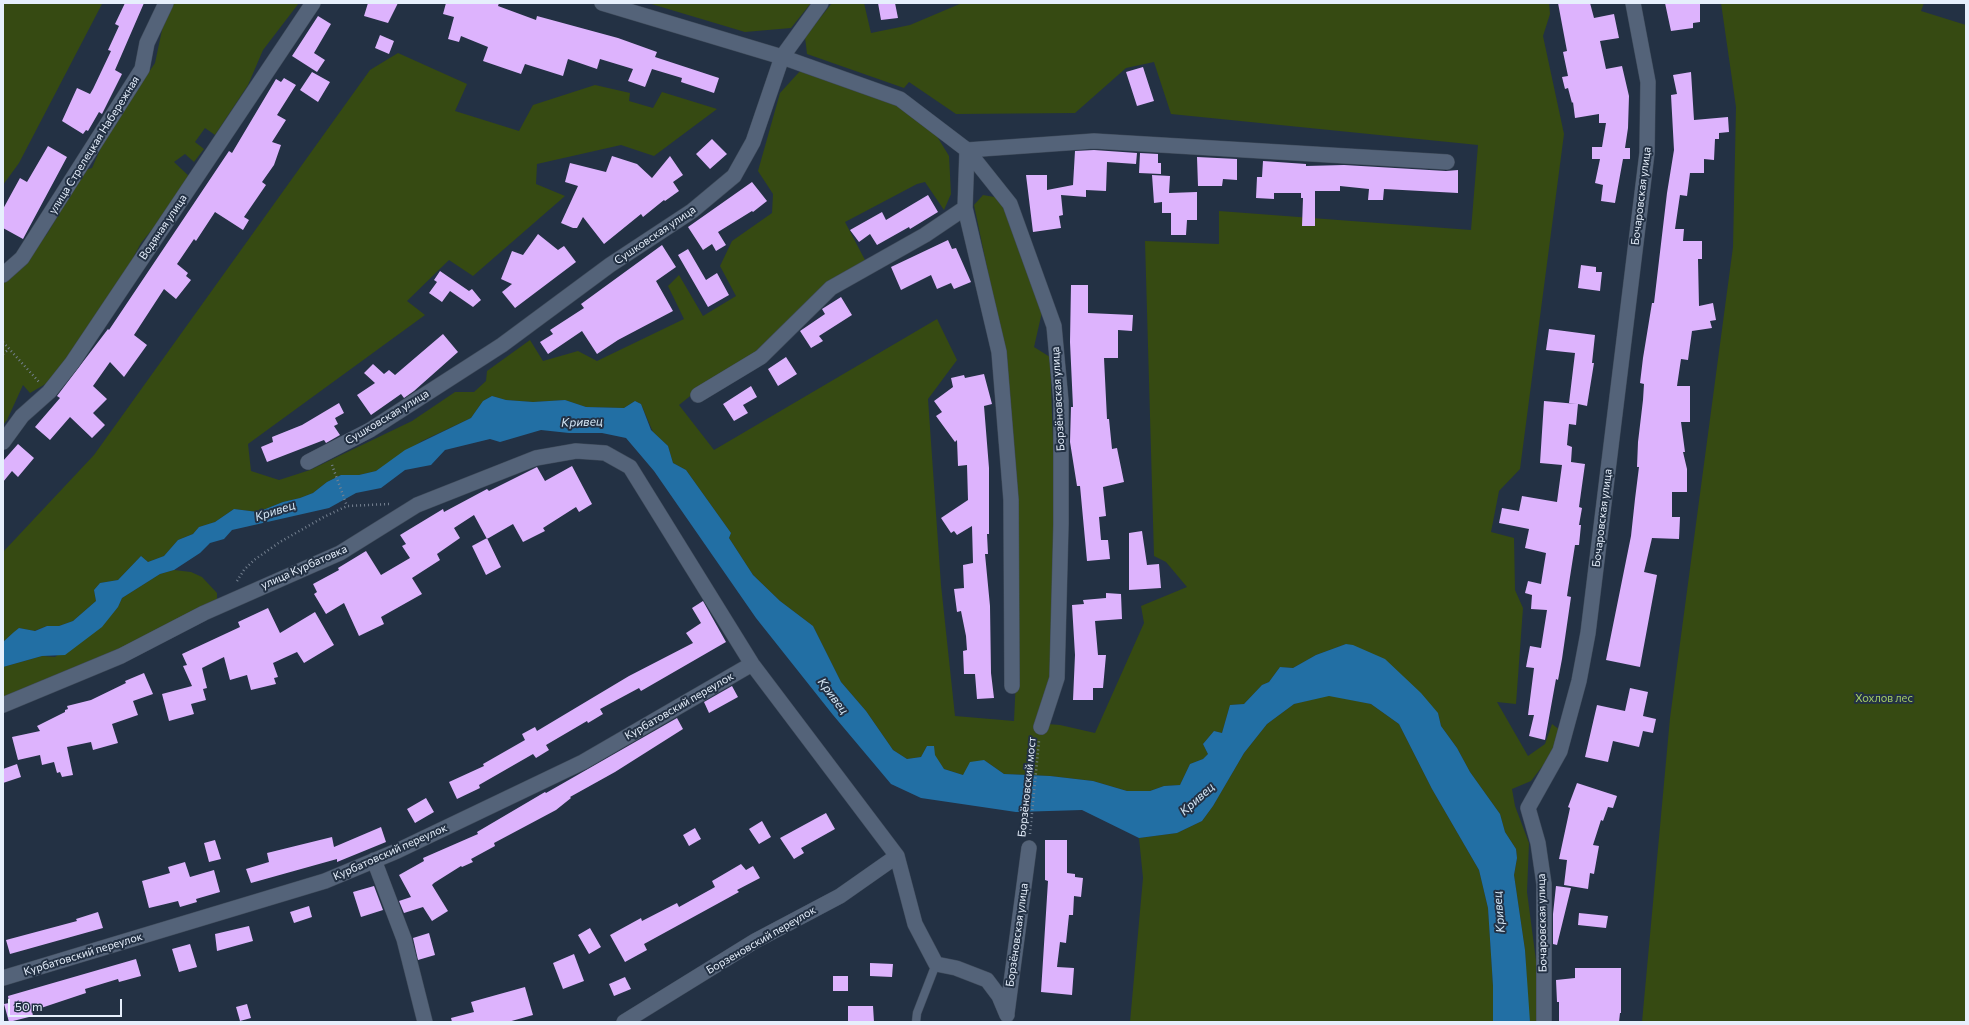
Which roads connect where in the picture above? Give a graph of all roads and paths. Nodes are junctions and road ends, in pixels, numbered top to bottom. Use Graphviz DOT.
graph roads {
  1 [pos="166,3"];
  2 [pos="313,3"];
  3 [pos="602,3"];
  4 [pos="821,3"];
  5 [pos="1634,3"];
  6 [pos="782,57"];
  7 [pos="967,150"];
  8 [pos="1447,162"];
  9 [pos="965,208"];
  10 [pos="3,275"];
  11 [pos="3,342"];
  12 [pos="9,349"];
  13 [pos="3,354"];
  14 [pos="49,392"];
  15 [pos="698,395"];
  16 [pos="3,442"];
  17 [pos="308,462"];
  18 [pos="332,465"];
  19 [pos="394,504"];
  20 [pos="347,506"];
  21 [pos="237,582"];
  22 [pos="752,664"];
  23 [pos="1012,686"];
  24 [pos="3,705"];
  25 [pos="1041,727"];
  26 [pos="1029,848"];
  27 [pos="897,856"];
  28 [pos="374,860"];
  29 [pos="936,964"];
  30 [pos="3,978"];
  31 [pos="1006,1018"];
  32 [pos="425,1022"];
  33 [pos="624,1022"];
  34 [pos="916,1022"];
  35 [pos="1544,1022"];
  1 -- 10 [label="street, улица Стрелецкая Набережная"];
  2 -- 14 [label="street, Водяная улица"];
  3 -- 6 [label="street"];
  4 -- 6 [label="street"];
  5 -- 35 [label="street, Бочаровская улица"];
  6 -- 7 [label="street, Борзёновская улица"];
  6 -- 17 [label="street, Сушковская улица"];
  7 -- 8 [label="street"];
  7 -- 9 [label="street"];
  7 -- 25 [label="street, Борзёновская улица"];
  9 -- 15 [label="street"];
  9 -- 23 [label="street"];
  11 -- 12 [label="path"];
  12 -- 13 [label="path"];
  12 -- 14 [label="path"];
  14 -- 16 [label="street, Водяная улица"];
  18 -- 20 [label="path"];
  19 -- 20 [label="path"];
  20 -- 21 [label="path"];
  22 -- 24 [label="street, улица Курбатовка"];
  22 -- 27 [label="street"];
  22 -- 28 [label="street, Курбатовский переулок"];
  25 -- 26 [label="path, Борзёновский мост"];
  26 -- 31 [label="street, Борзёновская улица"];
  27 -- 29 [label="street"];
  27 -- 33 [label="street, Борзеновский переулок"];
  28 -- 30 [label="street, Курбатовский переулок"];
  28 -- 32 [label="street"];
  29 -- 31 [label="street"];
  29 -- 34 [label="lane"];
}
